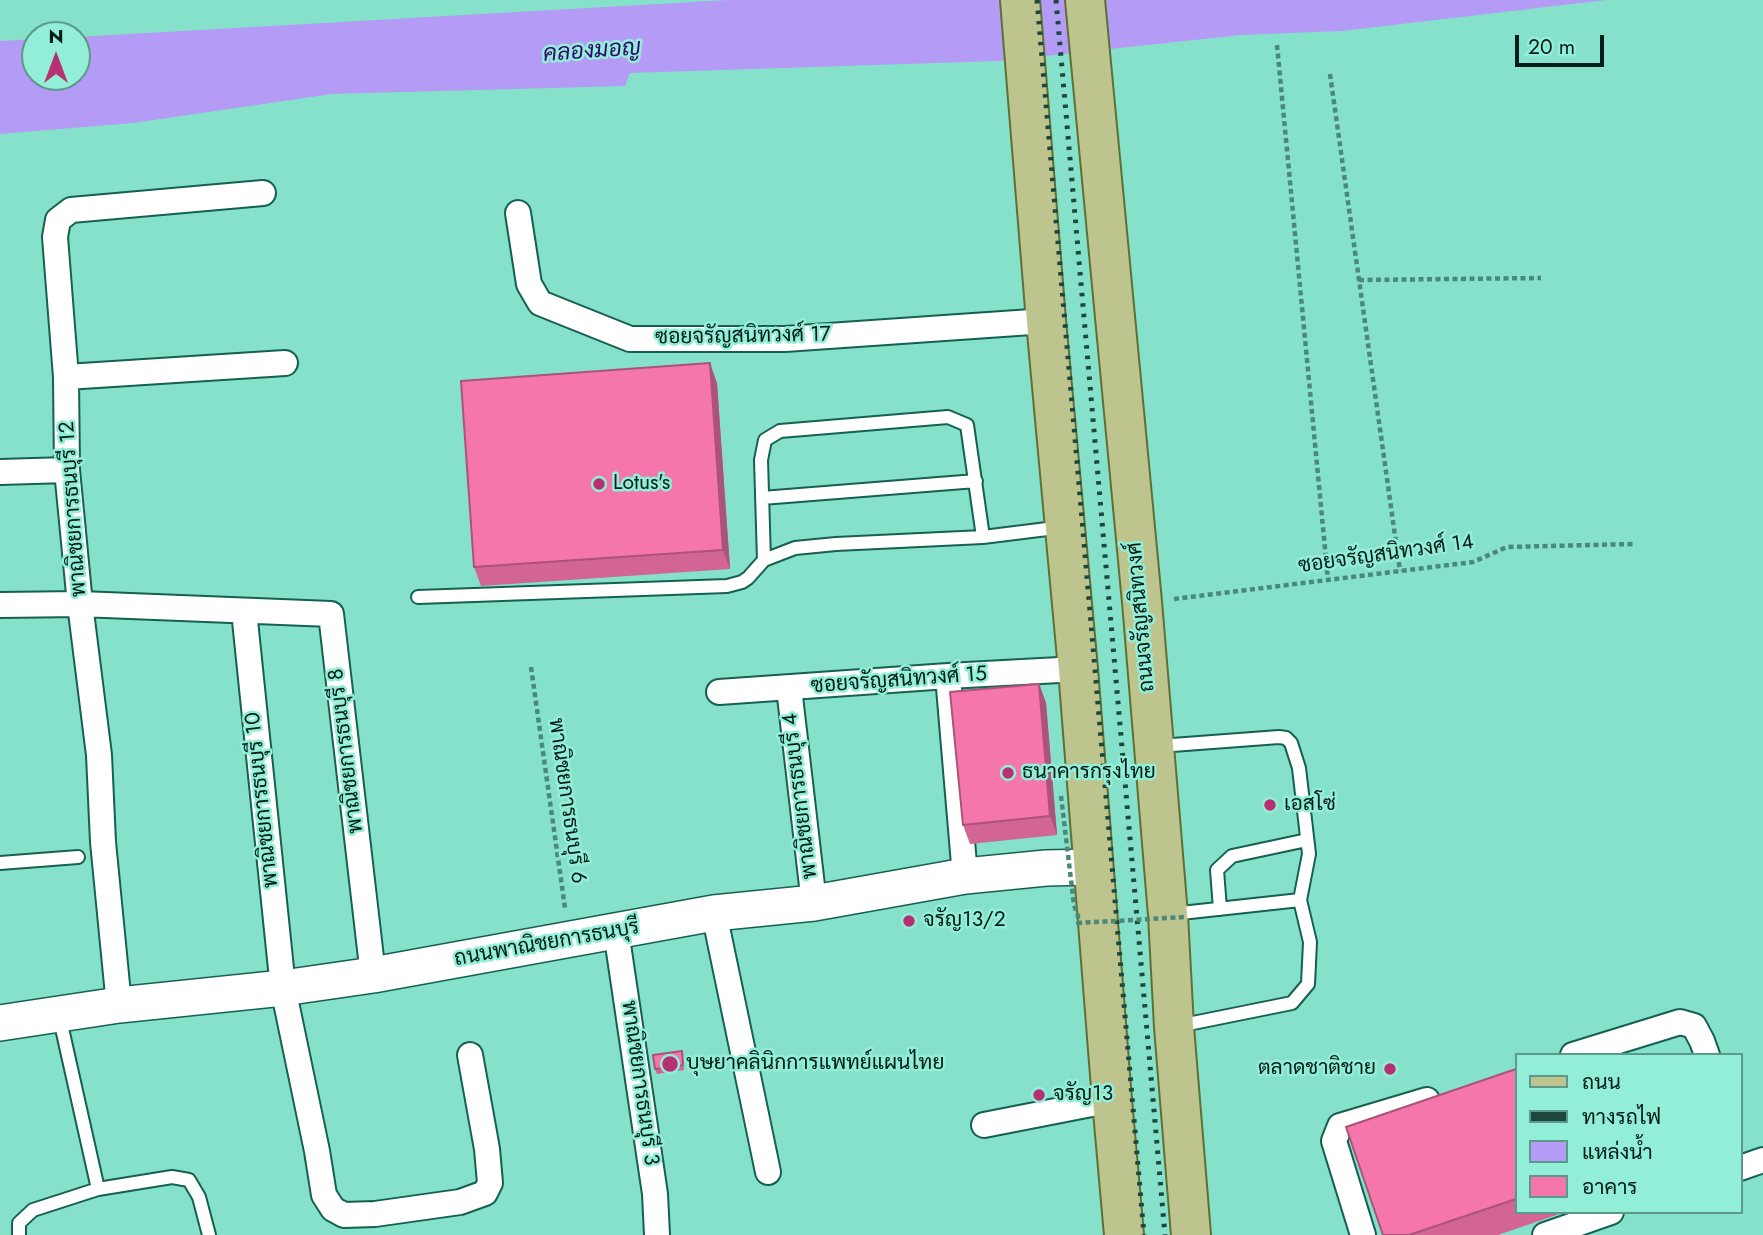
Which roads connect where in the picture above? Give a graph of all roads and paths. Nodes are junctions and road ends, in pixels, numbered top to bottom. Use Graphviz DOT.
graph roads {
  1 [pos="1020,0"];
  2 [pos="1085,0"];
  3 [pos="1277,45"];
  4 [pos="1330,74"];
  5 [pos="263,193"];
  6 [pos="518,214"];
  7 [pos="1541,278"];
  8 [pos="1359,280"];
  9 [pos="1046,321"];
  10 [pos="285,363"];
  11 [pos="66,377"];
  12 [pos="67,470"];
  13 [pos="0,472"];
  14 [pos="976,481"];
  15 [pos="762,498"];
  16 [pos="1066,526"];
  17 [pos="982,537"];
  18 [pos="1633,544"];
  19 [pos="764,559"];
  20 [pos="1400,571"];
  21 [pos="1328,580"];
  22 [pos="418,597"];
  23 [pos="1142,602"];
  24 [pos="80,604"];
  25 [pos="0,605"];
  26 [pos="244,611"];
  27 [pos="531,667"];
  28 [pos="1079,669"];
  29 [pos="948,676"];
  30 [pos="789,688"];
  31 [pos="719,692"];
  32 [pos="1153,746"];
  33 [pos="1061,796"];
  34 [pos="1307,840"];
  35 [pos="78,857"];
  36 [pos="0,863"];
  37 [pos="1094,867"];
  38 [pos="965,876"];
  39 [pos="1300,900"];
  40 [pos="814,903"];
  41 [pos="1220,909"];
  42 [pos="714,913"];
  43 [pos="1177,916"];
  44 [pos="616,932"];
  45 [pos="570,940"];
  46 [pos="373,975"];
  47 [pos="283,989"];
  48 [pos="119,1005"];
  49 [pos="59,1015"];
  50 [pos="0,1023"];
  51 [pos="1174,1027"];
  52 [pos="1579,1053"];
  53 [pos="1706,1053"];
  54 [pos="470,1055"];
  55 [pos="1452,1092"];
  56 [pos="1112,1100"];
  57 [pos="984,1125"];
  58 [pos="768,1172"];
  59 [pos="98,1189"];
  60 [pos="1583,1217"];
  61 [pos="19,1235"];
  62 [pos="209,1235"];
  63 [pos="657,1235"];
  64 [pos="1125,1235"];
  65 [pos="1191,1235"];
  66 [pos="1363,1235"];
  67 [pos="1545,1235"];
  1 -- 9 [label="main road"];
  2 -- 23 [label="main road, ถนนจรัญสนิทวงศ์"];
  3 -- 21 [label="path"];
  4 -- 8 [label="path"];
  5 -- 11 [label="street, พาณิชยการธนบุรี 12"];
  6 -- 9 [label="street, ซอยจรัญสนิทวงศ์ 17"];
  7 -- 8 [label="path"];
  8 -- 20 [label="path"];
  9 -- 16 [label="main road"];
  10 -- 11 [label="street"];
  11 -- 12 [label="street, พาณิชยการธนบุรี 12"];
  12 -- 13 [label="street"];
  12 -- 24 [label="street, พาณิชยการธนบุรี 12"];
  14 -- 15 [label="lane"];
  14 -- 15 [label="lane"];
  14 -- 17 [label="lane"];
  15 -- 19 [label="lane"];
  16 -- 17 [label="lane"];
  16 -- 28 [label="main road"];
  17 -- 19 [label="lane"];
  18 -- 20 [label="path, ซอยจรัญสนิทวงศ์ 14"];
  19 -- 22 [label="lane"];
  20 -- 21 [label="path, ซอยจรัญสนิทวงศ์ 14"];
  21 -- 23 [label="path, ซอยจรัญสนิทวงศ์ 14"];
  23 -- 32 [label="main road, ถนนจรัญสนิทวงศ์"];
  24 -- 25 [label="street"];
  24 -- 26 [label="street"];
  24 -- 48 [label="street, พาณิชยการธนบุรี 12"];
  26 -- 46 [label="street, พาณิชยการธนบุรี 8"];
  26 -- 47 [label="street, พาณิชยการธนบุรี 10"];
  27 -- 45 [label="path, พาณิชยการธนบุรี 6"];
  28 -- 29 [label="street, ซอยจรัญสนิทวงศ์ 15"];
  28 -- 37 [label="main road"];
  29 -- 30 [label="street, ซอยจรัญสนิทวงศ์ 15"];
  29 -- 38 [label="street"];
  30 -- 31 [label="street, ซอยจรัญสนิทวงศ์ 15"];
  30 -- 40 [label="street, พาณิชยการธนบุรี 4"];
  32 -- 34 [label="lane"];
  32 -- 43 [label="main road, ถนนจรัญสนิทวงศ์"];
  33 -- 43 [label="path, bridge"];
  34 -- 39 [label="lane"];
  34 -- 41 [label="lane"];
  35 -- 36 [label="lane"];
  37 -- 38 [label="main road, ถนนพาณิชยการธนบุรี"];
  37 -- 56 [label="main road"];
  38 -- 40 [label="main road, ถนนพาณิชยการธนบุรี"];
  39 -- 41 [label="lane"];
  39 -- 51 [label="lane"];
  40 -- 42 [label="main road, ถนนพาณิชยการธนบุรี"];
  41 -- 43 [label="lane"];
  42 -- 44 [label="main road, ถนนพาณิชยการธนบุรี"];
  42 -- 58 [label="street"];
  43 -- 51 [label="main road, ถนนจรัญสนิทวงศ์"];
  44 -- 45 [label="main road, ถนนพาณิชยการธนบุรี"];
  44 -- 63 [label="street, พาณิชยการธนบุรี 3"];
  45 -- 46 [label="main road, ถนนพาณิชยการธนบุรี"];
  46 -- 47 [label="main road, ถนนพาณิชยการธนบุรี"];
  47 -- 48 [label="main road, ถนนพาณิชยการธนบุรี"];
  47 -- 54 [label="street, พาณิชยการธนบุรี 10"];
  48 -- 49 [label="main road, ถนนพาณิชยการธนบุรี"];
  49 -- 50 [label="main road, ถนนพาณิชยการธนบุรี"];
  49 -- 59 [label="lane"];
  51 -- 65 [label="main road, ถนนจรัญสนิทวงศ์"];
  52 -- 53 [label="street"];
  55 -- 66 [label="street"];
  56 -- 57 [label="street"];
  56 -- 64 [label="main road"];
  59 -- 61 [label="lane"];
  59 -- 62 [label="lane"];
  60 -- 67 [label="street"];
}
